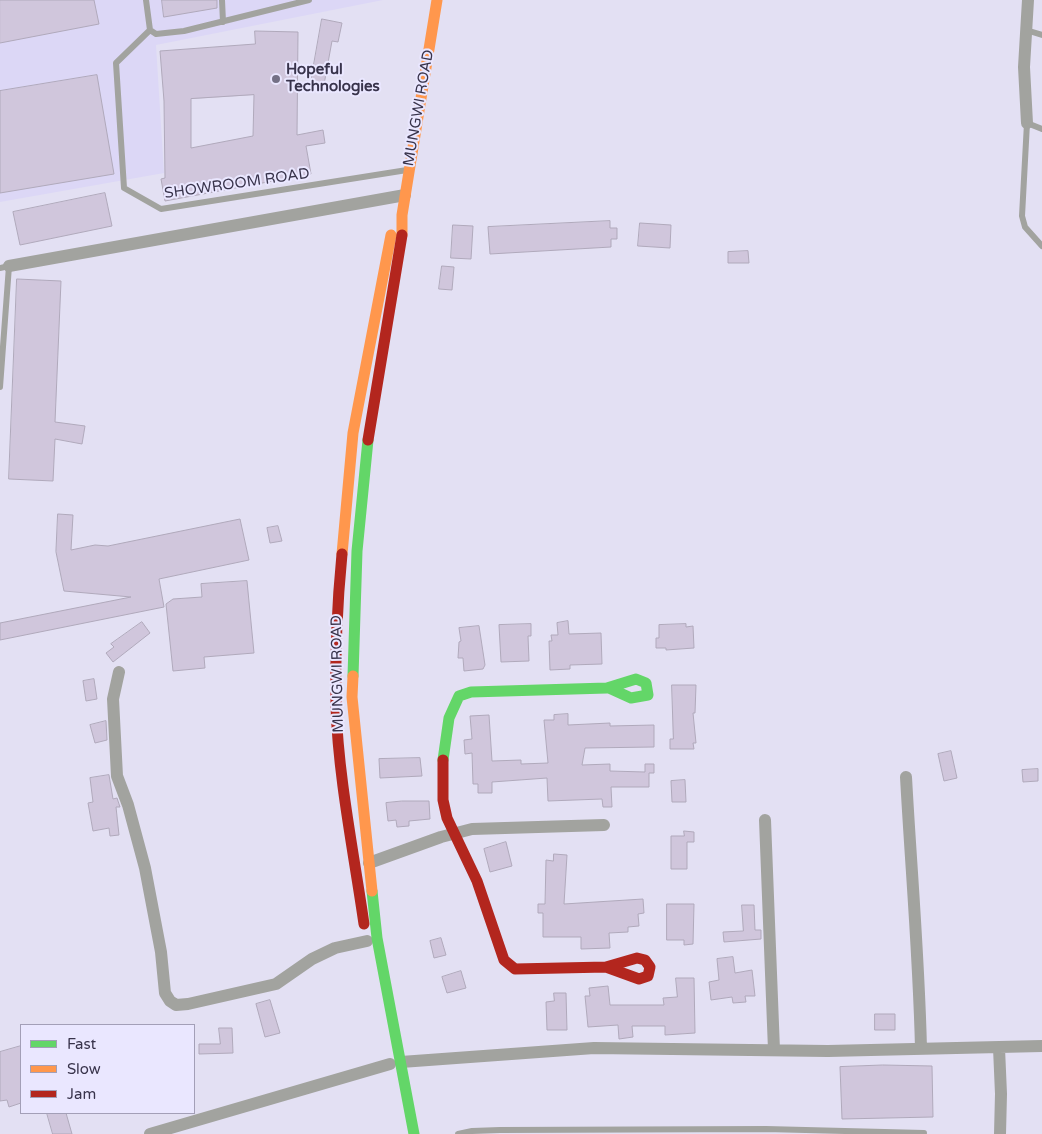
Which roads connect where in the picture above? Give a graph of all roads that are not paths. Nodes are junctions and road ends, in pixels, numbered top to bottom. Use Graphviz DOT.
graph roads {
  1 [pos="146,0"];
  2 [pos="222,0"];
  3 [pos="309,0"];
  4 [pos="437,0"];
  5 [pos="1028,0"];
  6 [pos="223,22"];
  7 [pos="150,30"];
  8 [pos="1026,30"];
  9 [pos="1042,34"];
  10 [pos="1027,123"];
  11 [pos="1042,129"];
  12 [pos="409,170"];
  13 [pos="405,195"];
  14 [pos="402,215"];
  15 [pos="1042,246"];
  16 [pos="4,267"];
  17 [pos="0,387"];
  18 [pos="119,672"];
  19 [pos="609,688"];
  20 [pos="906,777"];
  21 [pos="766,820"];
  22 [pos="604,825"];
  23 [pos="455,833"];
  24 [pos="369,863"];
  25 [pos="367,941"];
  26 [pos="606,968"];
  27 [pos="1042,1046"];
  28 [pos="999,1048"];
  29 [pos="774,1050"];
  30 [pos="921,1050"];
  31 [pos="395,1063"];
  32 [pos="924,1133"];
  33 [pos="150,1134"];
  34 [pos="403,1134"];
  35 [pos="414,1134"];
  36 [pos="458,1134"];
  37 [pos="1000,1134"];
  1 -- 7 [label="lane"];
  2 -- 6 [label="lane"];
  3 -- 6 [label="lane"];
  4 -- 12 [label="main road, MUNGWI ROAD"];
  5 -- 8 [label="street"];
  6 -- 7 [label="lane"];
  7 -- 12 [label="lane, SHOWROOM ROAD"];
  8 -- 9 [label="lane"];
  8 -- 10 [label="street"];
  10 -- 11 [label="lane"];
  10 -- 15 [label="lane"];
  12 -- 13 [label="main road, MUNGWI ROAD"];
  13 -- 14 [label="main road, MUNGWI ROAD"];
  13 -- 16 [label="street"];
  14 -- 24 [label="main road, MUNGWI ROAD"];
  14 -- 25 [label="main road, MUNGWI ROAD"];
  16 -- 17 [label="lane"];
  18 -- 25 [label="street"];
  19 -- 23 [label="main road"];
  20 -- 30 [label="street"];
  21 -- 29 [label="street"];
  22 -- 23 [label="street"];
  23 -- 24 [label="street"];
  23 -- 26 [label="main road"];
  24 -- 31 [label="main road, MUNGWI ROAD"];
  25 -- 31 [label="main road, MUNGWI ROAD"];
  27 -- 28 [label="street"];
  28 -- 30 [label="street"];
  28 -- 37 [label="street"];
  29 -- 30 [label="street"];
  29 -- 31 [label="street"];
  31 -- 33 [label="street"];
  31 -- 34 [label="main road, MUNGWI ROAD"];
  31 -- 35 [label="main road, MUNGWI ROAD"];
  32 -- 36 [label="lane"];
}
